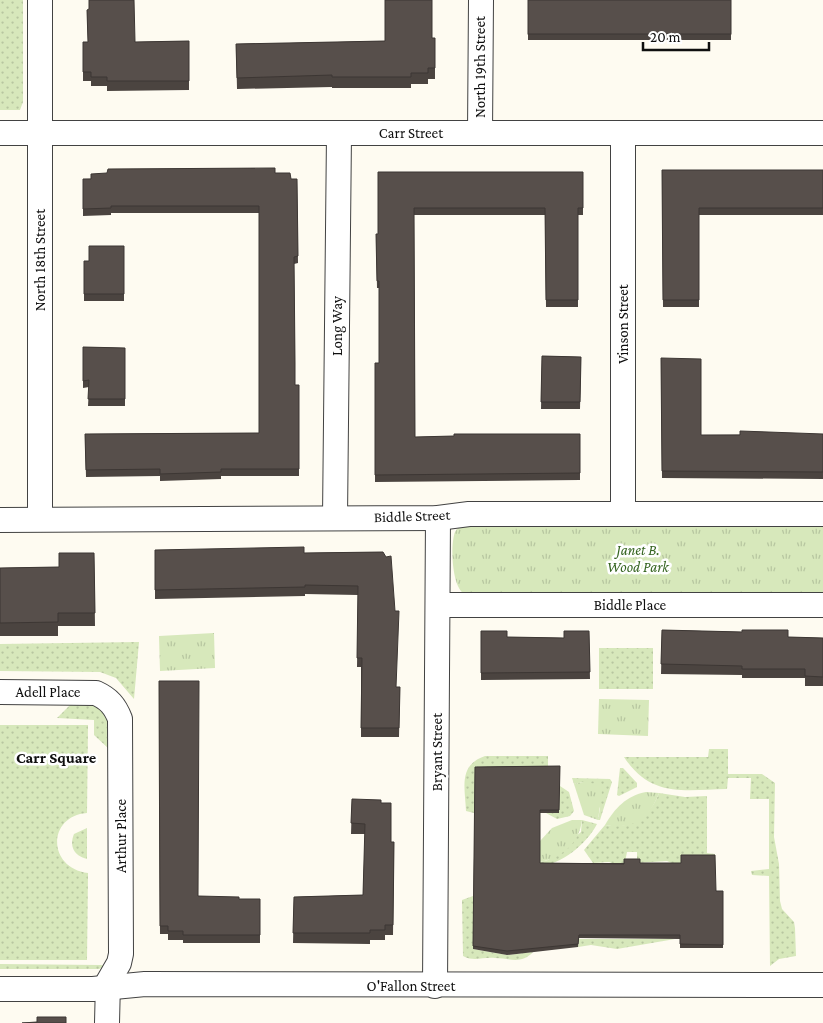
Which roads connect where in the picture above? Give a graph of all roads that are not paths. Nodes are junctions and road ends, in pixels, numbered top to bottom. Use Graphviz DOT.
graph roads {
  1 [pos="40,0"];
  2 [pos="481,0"];
  3 [pos="0,133"];
  4 [pos="40,133"];
  5 [pos="480,133"];
  6 [pos="623,133"];
  7 [pos="823,133"];
  8 [pos="339,134"];
  9 [pos="623,514"];
  10 [pos="823,514"];
  11 [pos="336,518"];
  12 [pos="438,518"];
  13 [pos="40,519"];
  14 [pos="0,520"];
  15 [pos="438,605"];
  16 [pos="823,605"];
  17 [pos="0,692"];
  18 [pos="96,693"];
  19 [pos="823,985"];
  20 [pos="435,986"];
  21 [pos="107,987"];
  22 [pos="0,989"];
  23 [pos="107,1023"];
  1 -- 4 [label="street, North 18th Street"];
  2 -- 5 [label="street, North 19th Street"];
  3 -- 4 [label="street, Carr Street"];
  4 -- 8 [label="street, Carr Street"];
  4 -- 13 [label="street, North 18th Street"];
  5 -- 6 [label="street, Carr Street"];
  5 -- 8 [label="street, Carr Street"];
  6 -- 7 [label="street, Carr Street"];
  6 -- 9 [label="street, Vinson Street"];
  8 -- 11 [label="street, Long Way"];
  9 -- 10 [label="street, Biddle Street"];
  9 -- 12 [label="street, Biddle Street"];
  11 -- 12 [label="street, Biddle Street"];
  11 -- 13 [label="street, Biddle Street"];
  12 -- 15 [label="street, Bryant Street"];
  13 -- 14 [label="street, Biddle Street"];
  15 -- 16 [label="street, Biddle Place"];
  15 -- 20 [label="street, Bryant Street"];
  17 -- 18 [label="street, Adell Place"];
  18 -- 21 [label="street, Arthur Place"];
  19 -- 20 [label="street, O'Fallon Street"];
  20 -- 21 [label="street, O'Fallon Street"];
  21 -- 22 [label="street, O'Fallon Street"];
  21 -- 23 [label="street"];
}
